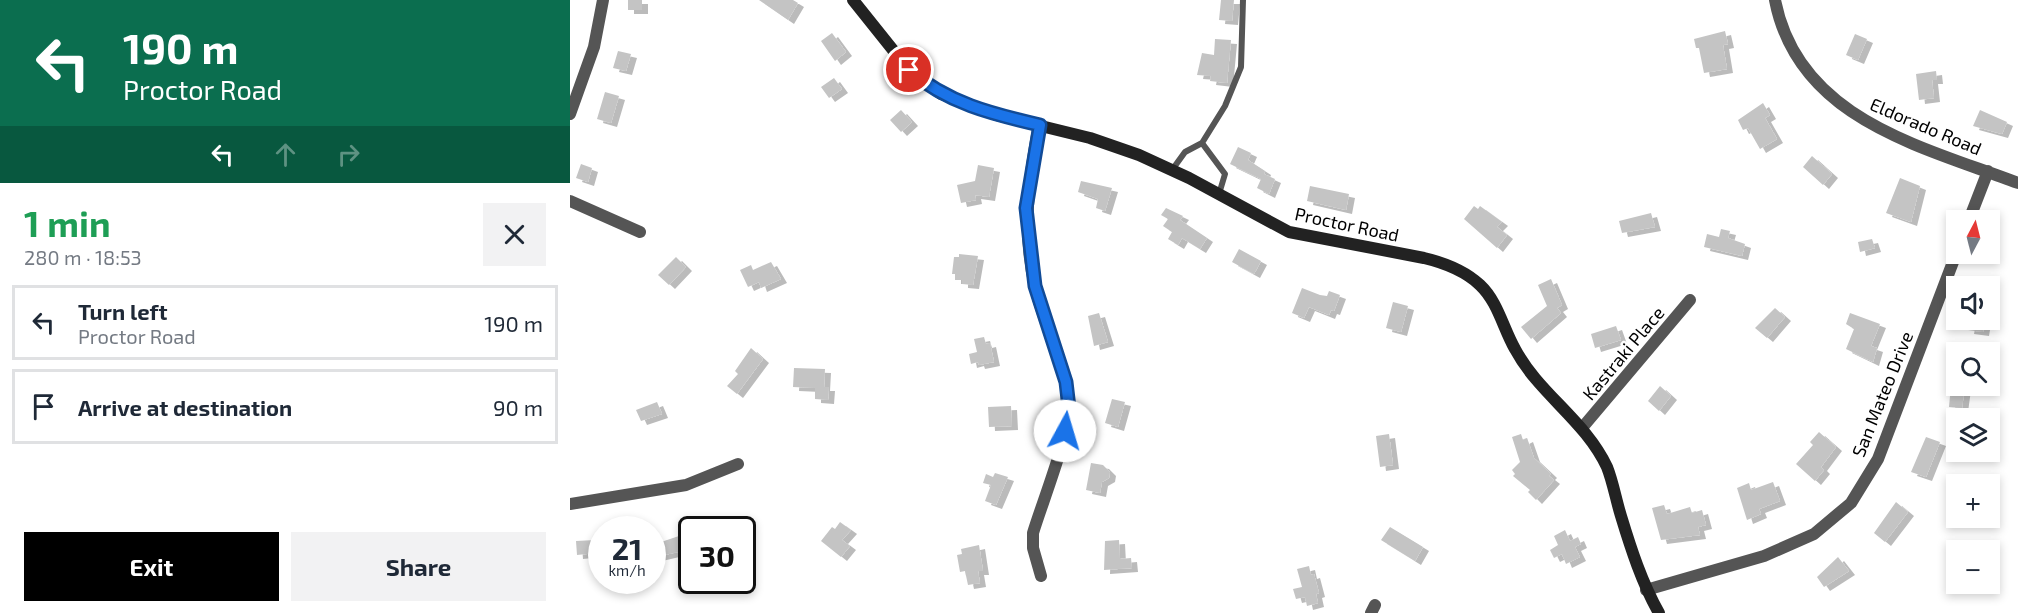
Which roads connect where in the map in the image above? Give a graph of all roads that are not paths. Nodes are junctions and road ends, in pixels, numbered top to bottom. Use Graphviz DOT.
graph roads {
  1 [pos="603,0"];
  2 [pos="853,0"];
  3 [pos="1242,0"];
  4 [pos="1775,0"];
  5 [pos="570,114"];
  6 [pos="1040,125"];
  7 [pos="1202,143"];
  8 [pos="1172,170"];
  9 [pos="1988,171"];
  10 [pos="2018,183"];
  11 [pos="1219,194"];
  12 [pos="570,201"];
  13 [pos="1973,210"];
  14 [pos="640,232"];
  15 [pos="1952,264"];
  16 [pos="1690,300"];
  17 [pos="1582,428"];
  18 [pos="738,464"];
  19 [pos="570,504"];
  20 [pos="1041,576"];
  21 [pos="1646,590"];
  22 [pos="1659,613"];
  1 -- 5 [label="street"];
  2 -- 6 [label="main road, Proctor Road"];
  3 -- 7 [label="lane"];
  4 -- 9 [label="street, Eldorado Road"];
  6 -- 8 [label="main road, Proctor Road"];
  6 -- 20 [label="street"];
  7 -- 8 [label="lane"];
  7 -- 11 [label="lane"];
  8 -- 11 [label="main road, Proctor Road"];
  9 -- 10 [label="street, Eldorado Road"];
  9 -- 13 [label="street"];
  11 -- 17 [label="main road, Proctor Road"];
  12 -- 14 [label="street"];
  15 -- 21 [label="street, San Mateo Drive"];
  16 -- 17 [label="street, Kastraki Place"];
  17 -- 21 [label="main road, Proctor Road"];
  18 -- 19 [label="street"];
  21 -- 22 [label="main road, Proctor Road"];
}
